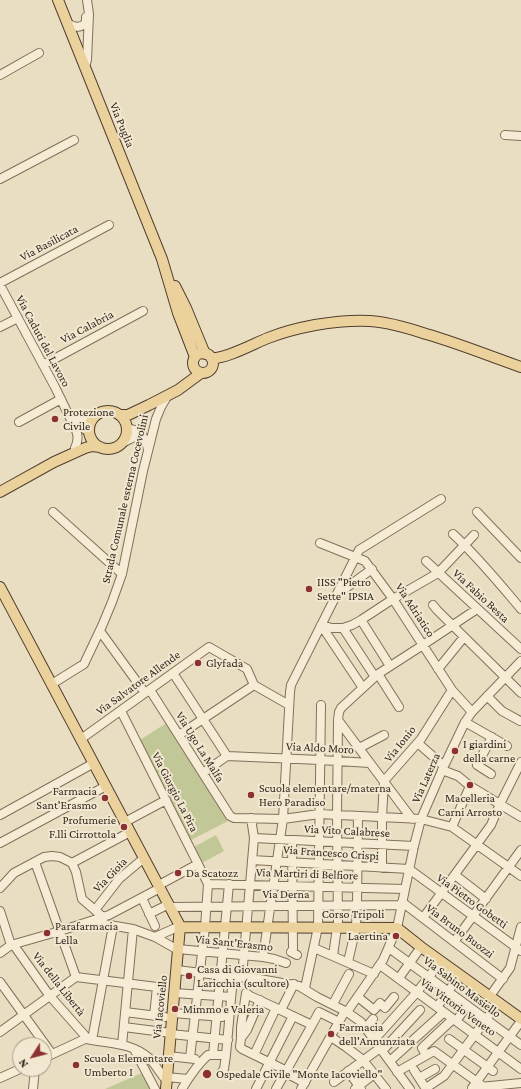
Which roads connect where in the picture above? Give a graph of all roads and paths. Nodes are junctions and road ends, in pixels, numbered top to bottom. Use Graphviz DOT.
graph roads {
  1 [pos="58,0"];
  2 [pos="87,0"];
  3 [pos="67,23"];
  4 [pos="39,53"];
  5 [pos="84,67"];
  6 [pos="0,75"];
  7 [pos="505,134"];
  8 [pos="521,136"];
  9 [pos="74,140"];
  10 [pos="0,179"];
  11 [pos="109,225"];
  12 [pos="162,259"];
  13 [pos="0,284"];
  14 [pos="143,311"];
  15 [pos="18,318"];
  16 [pos="0,327"];
  17 [pos="249,347"];
  18 [pos="208,356"];
  19 [pos="194,361"];
  20 [pos="43,365"];
  21 [pos="521,367"];
  22 [pos="212,368"];
  23 [pos="201,373"];
  24 [pos="168,394"];
  25 [pos="60,399"];
  26 [pos="149,405"];
  27 [pos="66,408"];
  28 [pos="120,415"];
  29 [pos="70,418"];
  30 [pos="92,419"];
  31 [pos="19,422"];
  32 [pos="127,427"];
  33 [pos="90,433"];
  34 [pos="143,438"];
  35 [pos="122,442"];
  36 [pos="100,447"];
  37 [pos="75,448"];
  38 [pos="148,453"];
  39 [pos="54,462"];
  40 [pos="0,492"];
  41 [pos="441,499"];
  42 [pos="53,512"];
  43 [pos="477,512"];
  44 [pos="453,534"];
  45 [pos="474,535"];
  46 [pos="320,543"];
  47 [pos="464,545"];
  48 [pos="356,556"];
  49 [pos="521,558"];
  50 [pos="426,561"];
  51 [pos="372,569"];
  52 [pos="438,573"];
  53 [pos="122,574"];
  54 [pos="0,587"];
  55 [pos="336,595"];
  56 [pos="393,598"];
  57 [pos="433,605"];
  58 [pos="477,609"];
  59 [pos="521,609"];
  60 [pos="361,620"];
  61 [pos="322,625"];
  62 [pos="452,626"];
  63 [pos="343,628"];
  64 [pos="100,631"];
  65 [pos="464,637"];
  66 [pos="423,645"];
  67 [pos="521,649"];
  68 [pos="521,661"];
  69 [pos="390,666"];
  70 [pos="438,669"];
  71 [pos="173,673"];
  72 [pos="376,675"];
  73 [pos="505,678"];
  74 [pos="52,684"];
  75 [pos="254,685"];
  76 [pos="363,688"];
  77 [pos="452,690"];
  78 [pos="148,692"];
  79 [pos="521,693"];
  80 [pos="486,696"];
  81 [pos="289,705"];
  82 [pos="321,705"];
  83 [pos="399,707"];
  84 [pos="121,711"];
  85 [pos="472,712"];
  86 [pos="203,719"];
  87 [pos="338,720"];
  88 [pos="520,721"];
  89 [pos="465,722"];
  90 [pos="384,734"];
  91 [pos="179,735"];
  92 [pos="492,737"];
  93 [pos="81,739"];
  94 [pos="420,745"];
  95 [pos="507,746"];
  96 [pos="359,748"];
  97 [pos="227,756"];
  98 [pos="287,758"];
  99 [pos="320,760"];
  100 [pos="337,761"];
  101 [pos="370,762"];
  102 [pos="521,762"];
  103 [pos="94,763"];
  104 [pos="443,768"];
  105 [pos="203,772"];
  106 [pos="491,774"];
  107 [pos="384,781"];
  108 [pos="106,786"];
  109 [pos="470,786"];
  110 [pos="166,800"];
  111 [pos="500,804"];
  112 [pos="319,814"];
  113 [pos="0,815"];
  114 [pos="337,815"];
  115 [pos="358,816"];
  116 [pos="521,817"];
  117 [pos="251,818"];
  118 [pos="283,818"];
  119 [pos="382,818"];
  120 [pos="412,819"];
  121 [pos="421,820"];
  122 [pos="125,822"];
  123 [pos="452,827"];
  124 [pos="130,832"];
  125 [pos="254,838"];
  126 [pos="280,840"];
  127 [pos="292,840"];
  128 [pos="319,842"];
  129 [pos="338,842"];
  130 [pos="0,843"];
  131 [pos="358,843"];
  132 [pos="382,844"];
  133 [pos="477,845"];
  134 [pos="414,846"];
  135 [pos="521,850"];
  136 [pos="144,858"];
  137 [pos="252,860"];
  138 [pos="277,861"];
  139 [pos="35,862"];
  140 [pos="292,862"];
  141 [pos="72,863"];
  142 [pos="198,864"];
  143 [pos="319,864"];
  144 [pos="338,865"];
  145 [pos="358,866"];
  146 [pos="382,868"];
  147 [pos="509,868"];
  148 [pos="409,870"];
  149 [pos="455,875"];
  150 [pos="521,876"];
  151 [pos="208,884"];
  152 [pos="229,884"];
  153 [pos="250,885"];
  154 [pos="274,886"];
  155 [pos="292,886"];
  156 [pos="160,887"];
  157 [pos="318,887"];
  158 [pos="338,887"];
  159 [pos="0,888"];
  160 [pos="357,888"];
  161 [pos="405,889"];
  162 [pos="442,893"];
  163 [pos="142,898"];
  164 [pos="486,899"];
  165 [pos="402,904"];
  166 [pos="170,906"];
  167 [pos="206,906"];
  168 [pos="248,906"];
  169 [pos="271,906"];
  170 [pos="292,906"];
  171 [pos="318,906"];
  172 [pos="338,906"];
  173 [pos="357,906"];
  174 [pos="227,907"];
  175 [pos="95,910"];
  176 [pos="0,911"];
  177 [pos="150,914"];
  178 [pos="473,916"];
  179 [pos="104,917"];
  180 [pos="423,918"];
  181 [pos="91,921"];
  182 [pos="113,926"];
  183 [pos="155,926"];
  184 [pos="180,926"];
  185 [pos="205,927"];
  186 [pos="225,927"];
  187 [pos="246,927"];
  188 [pos="268,927"];
  189 [pos="292,927"];
  190 [pos="318,927"];
  191 [pos="338,927"];
  192 [pos="356,927"];
  193 [pos="521,927"];
  194 [pos="397,928"];
  195 [pos="133,929"];
  196 [pos="60,931"];
  197 [pos="155,938"];
  198 [pos="454,942"];
  199 [pos="12,945"];
  200 [pos="421,947"];
  201 [pos="314,948"];
  202 [pos="389,948"];
  203 [pos="518,949"];
  204 [pos="178,950"];
  205 [pos="202,951"];
  206 [pos="0,953"];
  207 [pos="223,953"];
  208 [pos="244,955"];
  209 [pos="297,955"];
  210 [pos="263,956"];
  211 [pos="333,956"];
  212 [pos="441,961"];
  213 [pos="348,962"];
  214 [pos="286,963"];
  215 [pos="409,963"];
  216 [pos="380,965"];
  217 [pos="177,970"];
  218 [pos="199,974"];
  219 [pos="349,974"];
  220 [pos="374,974"];
  221 [pos="220,975"];
  222 [pos="460,975"];
  223 [pos="76,977"];
  224 [pos="242,977"];
  225 [pos="428,977"];
  226 [pos="398,978"];
  227 [pos="503,979"];
  228 [pos="103,980"];
  229 [pos="232,980"];
  230 [pos="0,982"];
  231 [pos="128,983"];
  232 [pos="294,984"];
  233 [pos="305,988"];
  234 [pos="417,992"];
  235 [pos="448,992"];
  236 [pos="175,993"];
  237 [pos="246,993"];
  238 [pos="197,994"];
  239 [pos="49,995"];
  240 [pos="219,996"];
  241 [pos="490,996"];
  242 [pos="231,997"];
  243 [pos="358,997"];
  244 [pos="394,997"];
  245 [pos="260,1000"];
  246 [pos="499,1002"];
  247 [pos="334,1004"];
  248 [pos="467,1006"];
  249 [pos="278,1009"];
  250 [pos="440,1009"];
  251 [pos="420,1010"];
  252 [pos="345,1011"];
  253 [pos="125,1012"];
  254 [pos="23,1014"];
  255 [pos="168,1015"];
  256 [pos="195,1015"];
  257 [pos="154,1016"];
  258 [pos="293,1016"];
  259 [pos="217,1017"];
  260 [pos="229,1018"];
  261 [pos="373,1019"];
  262 [pos="455,1020"];
  263 [pos="486,1020"];
  264 [pos="521,1020"];
  265 [pos="339,1022"];
  266 [pos="312,1025"];
  267 [pos="364,1025"];
  268 [pos="124,1027"];
  269 [pos="422,1031"];
  270 [pos="0,1032"];
  271 [pos="171,1033"];
  272 [pos="475,1035"];
  273 [pos="192,1036"];
  274 [pos="40,1037"];
  275 [pos="330,1037"];
  276 [pos="509,1037"];
  277 [pos="241,1038"];
  278 [pos="90,1039"];
  279 [pos="215,1039"];
  280 [pos="449,1039"];
  281 [pos="228,1040"];
  282 [pos="374,1040"];
  283 [pos="430,1041"];
  284 [pos="122,1045"];
  285 [pos="521,1046"];
  286 [pos="134,1048"];
  287 [pos="381,1049"];
  288 [pos="464,1050"];
  289 [pos="498,1052"];
  290 [pos="52,1054"];
  291 [pos="213,1055"];
  292 [pos="226,1055"];
  293 [pos="254,1055"];
  294 [pos="426,1055"];
  295 [pos="168,1056"];
  296 [pos="190,1058"];
  297 [pos="202,1060"];
  298 [pos="363,1060"];
  299 [pos="390,1061"];
  300 [pos="269,1063"];
  301 [pos="453,1064"];
  302 [pos="435,1069"];
  303 [pos="490,1069"];
  304 [pos="414,1070"];
  305 [pos="521,1070"];
  306 [pos="348,1071"];
  307 [pos="286,1072"];
  308 [pos="398,1072"];
  309 [pos="12,1073"];
  310 [pos="220,1074"];
  311 [pos="374,1074"];
  312 [pos="34,1077"];
  313 [pos="0,1078"];
  314 [pos="419,1078"];
  315 [pos="188,1079"];
  316 [pos="166,1082"];
  317 [pos="334,1082"];
  318 [pos="515,1085"];
  319 [pos="303,1086"];
  320 [pos="476,1087"];
  321 [pos="358,1088"];
  322 [pos="426,1088"];
  323 [pos="33,1089"];
  324 [pos="154,1089"];
  325 [pos="182,1089"];
  326 [pos="256,1089"];
  327 [pos="276,1089"];
  328 [pos="386,1089"];
  329 [pos="410,1089"];
  1 -- 3 [label="main road, Via Puglia"];
  2 -- 3 [label="street"];
  2 -- 5 [label="street"];
  3 -- 5 [label="main road, Via Puglia"];
  4 -- 6 [label="street"];
  5 -- 12 [label="main road, Via Puglia"];
  7 -- 8 [label="street"];
  9 -- 10 [label="street"];
  11 -- 13 [label="street, Via Basilicata"];
  12 -- 18 [label="main road, Via Puglia"];
  12 -- 19 [label="main road, Via Puglia"];
  13 -- 15 [label="street, Via Caduti del Lavoro"];
  14 -- 20 [label="street, Via Calabria"];
  15 -- 16 [label="street"];
  15 -- 20 [label="street, Via Caduti del Lavoro"];
  17 -- 18 [label="main road"];
  17 -- 21 [label="main road"];
  17 -- 22 [label="main road"];
  18 -- 19 [label="main road"];
  18 -- 22 [label="main road"];
  19 -- 23 [label="main road"];
  19 -- 24 [label="main road"];
  20 -- 25 [label="street, Via Caduti del Lavoro"];
  22 -- 23 [label="main road"];
  23 -- 24 [label="main road"];
  24 -- 26 [label="main road"];
  24 -- 38 [label="street, Strada Comunale esterna Cocevolini"];
  25 -- 27 [label="street, Via Caduti del Lavoro"];
  25 -- 31 [label="street"];
  26 -- 28 [label="main road"];
  26 -- 32 [label="main road"];
  27 -- 29 [label="street"];
  27 -- 30 [label="street"];
  28 -- 30 [label="main road"];
  28 -- 32 [label="main road"];
  29 -- 33 [label="street"];
  29 -- 37 [label="street"];
  30 -- 33 [label="main road"];
  32 -- 34 [label="street"];
  32 -- 35 [label="main road"];
  33 -- 36 [label="main road"];
  33 -- 37 [label="main road"];
  34 -- 35 [label="street"];
  34 -- 38 [label="street"];
  35 -- 36 [label="main road"];
  36 -- 39 [label="main road"];
  37 -- 39 [label="main road"];
  38 -- 53 [label="street, Strada Comunale esterna Cocevolini"];
  39 -- 40 [label="main road"];
  41 -- 48 [label="street"];
  42 -- 53 [label="street"];
  43 -- 49 [label="street"];
  44 -- 47 [label="street"];
  45 -- 47 [label="street"];
  46 -- 48 [label="street, Via Adriatico"];
  47 -- 52 [label="street"];
  47 -- 59 [label="street"];
  48 -- 51 [label="street, Via Adriatico"];
  48 -- 55 [label="street"];
  50 -- 52 [label="street, Via Fabio Besta"];
  51 -- 55 [label="street"];
  51 -- 56 [label="street, Via Adriatico"];
  52 -- 56 [label="street"];
  52 -- 58 [label="street, Via Fabio Besta"];
  53 -- 64 [label="street, Strada Comunale esterna Cocevolini"];
  54 -- 74 [label="main road"];
  55 -- 61 [label="street"];
  56 -- 60 [label="street"];
  56 -- 66 [label="street, Via Adriatico"];
  57 -- 62 [label="street"];
  58 -- 62 [label="street"];
  58 -- 67 [label="street, Via Fabio Besta"];
  60 -- 63 [label="street"];
  60 -- 69 [label="street"];
  61 -- 63 [label="street"];
  61 -- 76 [label="street"];
  61 -- 81 [label="street"];
  62 -- 65 [label="street"];
  62 -- 66 [label="street"];
  63 -- 72 [label="street"];
  64 -- 74 [label="street, Strada Comunale esterna Cocevolini"];
  64 -- 78 [label="street, Via Ugo La Malfa"];
  65 -- 70 [label="street"];
  65 -- 73 [label="street"];
  66 -- 69 [label="street"];
  66 -- 70 [label="street, Via Adriatico"];
  68 -- 73 [label="street, Via Laterza"];
  69 -- 72 [label="street"];
  70 -- 77 [label="street, Via Adriatico"];
  71 -- 75 [label="street, Via Salvatore Allende"];
  71 -- 78 [label="street, Via Salvatore Allende"];
  71 -- 86 [label="street"];
  72 -- 76 [label="street"];
  72 -- 83 [label="street"];
  73 -- 79 [label="street"];
  73 -- 80 [label="street, Via Laterza"];
  74 -- 93 [label="main road"];
  75 -- 81 [label="street"];
  75 -- 86 [label="street"];
  76 -- 87 [label="street"];
  77 -- 85 [label="street, Via Adriatico"];
  77 -- 107 [label="street, Via Ionio"];
  78 -- 84 [label="street, Via Salvatore Allende"];
  78 -- 91 [label="street, Via Ugo La Malfa"];
  80 -- 85 [label="street, Via Laterza"];
  80 -- 88 [label="street"];
  81 -- 98 [label="street"];
  82 -- 99 [label="street"];
  84 -- 93 [label="street, Via Salvatore Allende"];
  84 -- 110 [label="street, Via Giorgio La Pira"];
  85 -- 89 [label="street, Via Laterza"];
  86 -- 91 [label="street"];
  86 -- 97 [label="street"];
  87 -- 96 [label="street"];
  87 -- 100 [label="street"];
  89 -- 92 [label="street"];
  89 -- 104 [label="street, Via Laterza"];
  90 -- 96 [label="street"];
  91 -- 105 [label="street, Via Ugo La Malfa"];
  92 -- 95 [label="street"];
  92 -- 106 [label="street"];
  93 -- 103 [label="main road"];
  94 -- 104 [label="street"];
  96 -- 101 [label="street"];
  97 -- 98 [label="street, Via Aldo Moro"];
  97 -- 105 [label="street"];
  98 -- 99 [label="street, Via Aldo Moro"];
  98 -- 118 [label="street"];
  99 -- 100 [label="street, Via Aldo Moro"];
  99 -- 112 [label="street"];
  100 -- 101 [label="street, Via Aldo Moro"];
  100 -- 114 [label="street"];
  101 -- 107 [label="street, Via Aldo Moro"];
  102 -- 111 [label="street"];
  103 -- 108 [label="main road"];
  103 -- 113 [label="street"];
  104 -- 109 [label="street"];
  104 -- 121 [label="street, Via Laterza"];
  105 -- 117 [label="street, Via Ugo La Malfa"];
  107 -- 119 [label="street"];
  107 -- 120 [label="street, Via Aldo Moro"];
  108 -- 122 [label="main road"];
  108 -- 130 [label="street"];
  109 -- 111 [label="street"];
  109 -- 123 [label="street"];
  110 -- 122 [label="street"];
  110 -- 142 [label="street, Via Giorgio La Pira"];
  111 -- 116 [label="street"];
  111 -- 133 [label="street"];
  112 -- 114 [label="street"];
  112 -- 118 [label="street"];
  112 -- 128 [label="street"];
  114 -- 115 [label="street"];
  114 -- 129 [label="street"];
  115 -- 119 [label="street"];
  115 -- 131 [label="street"];
  117 -- 118 [label="street"];
  117 -- 125 [label="street"];
  118 -- 126 [label="street"];
  119 -- 120 [label="street"];
  119 -- 132 [label="street"];
  120 -- 121 [label="street"];
  121 -- 123 [label="street"];
  121 -- 134 [label="street, Via Laterza"];
  122 -- 124 [label="main road"];
  123 -- 133 [label="street"];
  124 -- 136 [label="main road"];
  124 -- 141 [label="street"];
  125 -- 126 [label="street, Via Vito Calabrese"];
  125 -- 137 [label="street"];
  126 -- 127 [label="street, Via Vito Calabrese"];
  126 -- 138 [label="street"];
  127 -- 128 [label="street, Via Vito Calabrese"];
  127 -- 140 [label="street"];
  128 -- 129 [label="street, Via Vito Calabrese"];
  128 -- 143 [label="street"];
  129 -- 131 [label="street, Via Vito Calabrese"];
  129 -- 144 [label="street"];
  131 -- 132 [label="street, Via Vito Calabrese"];
  131 -- 145 [label="street"];
  132 -- 134 [label="street, Via Vito Calabrese"];
  132 -- 146 [label="street"];
  133 -- 147 [label="street"];
  133 -- 149 [label="street"];
  134 -- 148 [label="street, Via Laterza"];
  135 -- 147 [label="street"];
  136 -- 156 [label="main road"];
  136 -- 175 [label="street, Via Gioia"];
  137 -- 138 [label="street, Via Francesco Crispi"];
  137 -- 153 [label="street"];
  138 -- 140 [label="street, Via Francesco Crispi"];
  138 -- 154 [label="street"];
  139 -- 141 [label="street"];
  139 -- 159 [label="street"];
  139 -- 196 [label="street"];
  140 -- 143 [label="street, Via Francesco Crispi"];
  140 -- 155 [label="street"];
  141 -- 175 [label="street"];
  142 -- 151 [label="street, Via Giorgio La Pira"];
  142 -- 156 [label="street"];
  143 -- 144 [label="street, Via Francesco Crispi"];
  143 -- 157 [label="street"];
  144 -- 145 [label="street, Via Francesco Crispi"];
  144 -- 158 [label="street"];
  145 -- 146 [label="street, Via Francesco Crispi"];
  145 -- 160 [label="street"];
  146 -- 148 [label="street, Via Francesco Crispi"];
  147 -- 150 [label="street"];
  147 -- 164 [label="street"];
  148 -- 161 [label="street, Via Laterza"];
  148 -- 162 [label="street, Via Pietro Gobetti"];
  149 -- 162 [label="street"];
  149 -- 164 [label="street"];
  151 -- 152 [label="street, Via Martiri di Belfiore"];
  151 -- 167 [label="street"];
  152 -- 153 [label="street, Via Martiri di Belfiore"];
  152 -- 174 [label="street"];
  153 -- 154 [label="street, Via Martiri di Belfiore"];
  153 -- 168 [label="street"];
  154 -- 155 [label="street, Via Martiri di Belfiore"];
  154 -- 169 [label="street"];
  155 -- 157 [label="street, Via Martiri di Belfiore"];
  155 -- 170 [label="street"];
  156 -- 163 [label="street"];
  156 -- 166 [label="main road"];
  157 -- 158 [label="street, Via Martiri di Belfiore"];
  157 -- 171 [label="street"];
  158 -- 160 [label="street, Via Martiri di Belfiore"];
  158 -- 172 [label="street"];
  160 -- 161 [label="street, Via Martiri di Belfiore"];
  160 -- 173 [label="street"];
  161 -- 165 [label="street, Via Laterza"];
  162 -- 178 [label="street, Via Pietro Gobetti"];
  162 -- 180 [label="street"];
  163 -- 177 [label="street"];
  163 -- 179 [label="street"];
  164 -- 178 [label="street"];
  165 -- 173 [label="street, Via Derna"];
  165 -- 180 [label="street, Via Bruno Buozzi"];
  165 -- 194 [label="street, Via Laterza"];
  166 -- 167 [label="street, Via Derna"];
  166 -- 177 [label="street"];
  166 -- 184 [label="main road"];
  167 -- 174 [label="street, Via Derna"];
  167 -- 185 [label="street"];
  168 -- 169 [label="street, Via Derna"];
  168 -- 174 [label="street, Via Derna"];
  168 -- 187 [label="street"];
  169 -- 170 [label="street, Via Derna"];
  169 -- 188 [label="street"];
  170 -- 171 [label="street, Via Derna"];
  170 -- 189 [label="street"];
  171 -- 172 [label="street, Via Derna"];
  171 -- 190 [label="street"];
  172 -- 173 [label="street, Via Derna"];
  172 -- 191 [label="street"];
  173 -- 192 [label="street"];
  174 -- 186 [label="street"];
  175 -- 179 [label="street"];
  176 -- 199 [label="street, Via della Libertà"];
  177 -- 183 [label="street"];
  178 -- 198 [label="street"];
  178 -- 203 [label="street, Via Pietro Gobetti"];
  179 -- 181 [label="street"];
  180 -- 198 [label="street, Via Bruno Buozzi"];
  181 -- 182 [label="street"];
  181 -- 196 [label="street"];
  182 -- 195 [label="street"];
  182 -- 228 [label="street"];
  184 -- 185 [label="main road, Corso Tripoli"];
  184 -- 197 [label="street"];
  184 -- 204 [label="main road, Via Iacoviello"];
  185 -- 186 [label="main road, Corso Tripoli"];
  185 -- 205 [label="street"];
  186 -- 187 [label="main road, Corso Tripoli"];
  186 -- 207 [label="street"];
  187 -- 188 [label="main road, Corso Tripoli"];
  187 -- 208 [label="street"];
  188 -- 189 [label="main road, Corso Tripoli"];
  188 -- 210 [label="street"];
  189 -- 190 [label="main road, Corso Tripoli"];
  189 -- 209 [label="street"];
  190 -- 191 [label="main road, Corso Tripoli"];
  190 -- 201 [label="street"];
  191 -- 192 [label="main road, Corso Tripoli"];
  191 -- 211 [label="street"];
  192 -- 194 [label="main road, Corso Tripoli"];
  192 -- 213 [label="street"];
  193 -- 203 [label="street"];
  194 -- 200 [label="main road, Corso Tripoli"];
  194 -- 202 [label="street, Via Laterza"];
  195 -- 197 [label="street"];
  195 -- 231 [label="street"];
  196 -- 199 [label="street"];
  196 -- 223 [label="street"];
  197 -- 204 [label="street"];
  198 -- 227 [label="street, Via Bruno Buozzi"];
  199 -- 206 [label="street"];
  199 -- 239 [label="street, Via della Libertà"];
  200 -- 212 [label="main road, Corso Tripoli"];
  200 -- 215 [label="street"];
  201 -- 211 [label="street"];
  201 -- 233 [label="street"];
  202 -- 215 [label="street, Via Sabino Masiello"];
  202 -- 216 [label="street, Via Laterza"];
  203 -- 227 [label="street"];
  204 -- 205 [label="street, Via Sant'Erasmo"];
  204 -- 217 [label="main road, Via Iacoviello"];
  205 -- 207 [label="street, Via Sant'Erasmo"];
  205 -- 218 [label="street"];
  207 -- 208 [label="street, Via Sant'Erasmo"];
  207 -- 221 [label="street"];
  208 -- 210 [label="street, Via Sant'Erasmo"];
  208 -- 224 [label="street"];
  210 -- 214 [label="street, Via Sant'Erasmo"];
  211 -- 213 [label="street"];
  212 -- 222 [label="main road, Corso Tripoli"];
  212 -- 225 [label="street"];
  213 -- 220 [label="street"];
  215 -- 225 [label="street, Via Sabino Masiello"];
  215 -- 226 [label="street"];
  216 -- 220 [label="street, Via Laterza"];
  216 -- 226 [label="street, Via Vittorio Veneto"];
  217 -- 218 [label="street"];
  217 -- 236 [label="main road, Via Iacoviello"];
  218 -- 221 [label="street"];
  218 -- 238 [label="street"];
  219 -- 247 [label="street"];
  220 -- 243 [label="street, Via Laterza"];
  221 -- 229 [label="street"];
  221 -- 240 [label="street"];
  222 -- 235 [label="street"];
  222 -- 241 [label="main road, Corso Tripoli"];
  223 -- 228 [label="street"];
  223 -- 239 [label="street"];
  224 -- 229 [label="street"];
  224 -- 232 [label="street"];
  225 -- 234 [label="street"];
  225 -- 235 [label="street, Via Sabino Masiello"];
  226 -- 234 [label="street, Via Vittorio Veneto"];
  227 -- 241 [label="street"];
  228 -- 231 [label="street"];
  228 -- 278 [label="street"];
  229 -- 237 [label="street"];
  229 -- 242 [label="street"];
  230 -- 254 [label="street"];
  231 -- 253 [label="street"];
  231 -- 257 [label="street"];
  232 -- 233 [label="street"];
  232 -- 249 [label="street"];
  233 -- 247 [label="street"];
  234 -- 250 [label="street, Via Vittorio Veneto"];
  234 -- 282 [label="street"];
  235 -- 248 [label="street, Via Sabino Masiello"];
  235 -- 250 [label="street"];
  236 -- 238 [label="street"];
  236 -- 255 [label="main road, Via Iacoviello"];
  237 -- 245 [label="street"];
  237 -- 277 [label="street"];
  238 -- 240 [label="street"];
  238 -- 256 [label="street"];
  239 -- 254 [label="street"];
  239 -- 278 [label="street, Via della Libertà"];
  240 -- 242 [label="street"];
  240 -- 259 [label="street"];
  241 -- 246 [label="main road, Corso Tripoli"];
  242 -- 260 [label="street"];
  243 -- 244 [label="street"];
  243 -- 252 [label="street, Via Laterza"];
  245 -- 249 [label="street"];
  245 -- 277 [label="street"];
  246 -- 263 [label="street"];
  246 -- 264 [label="main road, Corso Tripoli"];
  247 -- 252 [label="street"];
  248 -- 262 [label="street"];
  248 -- 263 [label="street, Via Sabino Masiello"];
  249 -- 258 [label="street"];
  249 -- 293 [label="street"];
  250 -- 262 [label="street, Via Vittorio Veneto"];
  250 -- 269 [label="street"];
  251 -- 287 [label="street"];
  252 -- 265 [label="street, Via Laterza"];
  252 -- 267 [label="street"];
  253 -- 257 [label="street"];
  253 -- 268 [label="street"];
  254 -- 270 [label="street"];
  254 -- 274 [label="street"];
  255 -- 256 [label="street"];
  255 -- 257 [label="street"];
  255 -- 271 [label="main road, Via Iacoviello"];
  256 -- 259 [label="street"];
  256 -- 273 [label="street"];
  258 -- 266 [label="street"];
  258 -- 300 [label="street"];
  259 -- 260 [label="street"];
  259 -- 279 [label="street"];
  260 -- 281 [label="street"];
  261 -- 267 [label="street"];
  262 -- 272 [label="street, Via Vittorio Veneto"];
  262 -- 283 [label="street"];
  263 -- 272 [label="street"];
  263 -- 276 [label="street, Via Sabino Masiello"];
  264 -- 276 [label="street"];
  265 -- 266 [label="street"];
  265 -- 275 [label="street, Via Laterza"];
  266 -- 307 [label="street"];
  267 -- 282 [label="street"];
  268 -- 271 [label="street"];
  268 -- 284 [label="street"];
  269 -- 283 [label="street"];
  269 -- 299 [label="street"];
  271 -- 273 [label="street"];
  271 -- 295 [label="main road, Via Iacoviello"];
  272 -- 288 [label="street"];
  272 -- 289 [label="street, Via Vittorio Veneto"];
  273 -- 279 [label="street"];
  273 -- 296 [label="street"];
  275 -- 298 [label="street"];
  275 -- 319 [label="street, Via Laterza"];
  276 -- 285 [label="street, Via Sabino Masiello"];
  276 -- 289 [label="street"];
  277 -- 293 [label="street"];
  278 -- 284 [label="street"];
  278 -- 290 [label="street"];
  279 -- 281 [label="street"];
  279 -- 291 [label="street"];
  280 -- 288 [label="street"];
  281 -- 292 [label="street"];
  282 -- 287 [label="street"];
  283 -- 294 [label="street"];
  284 -- 286 [label="street"];
  286 -- 316 [label="street"];
  286 -- 324 [label="street"];
  287 -- 298 [label="street"];
  287 -- 299 [label="street"];
  288 -- 301 [label="street"];
  288 -- 303 [label="street"];
  289 -- 303 [label="street"];
  289 -- 305 [label="street, Via Vittorio Veneto"];
  291 -- 292 [label="street"];
  291 -- 297 [label="street"];
  292 -- 310 [label="street"];
  293 -- 300 [label="street"];
  294 -- 301 [label="street"];
  294 -- 308 [label="street"];
  295 -- 296 [label="street"];
  295 -- 316 [label="main road, Via Iacoviello"];
  296 -- 297 [label="street"];
  297 -- 315 [label="street"];
  298 -- 306 [label="street"];
  298 -- 311 [label="street"];
  299 -- 308 [label="street"];
  300 -- 307 [label="street"];
  300 -- 326 [label="street"];
  301 -- 320 [label="street"];
  301 -- 322 [label="street"];
  302 -- 314 [label="street"];
  303 -- 320 [label="street"];
  304 -- 314 [label="street"];
  305 -- 318 [label="street"];
  306 -- 317 [label="street"];
  306 -- 321 [label="street"];
  307 -- 319 [label="street"];
  307 -- 327 [label="street"];
  308 -- 329 [label="street"];
  309 -- 313 [label="street"];
  311 -- 321 [label="street"];
  311 -- 328 [label="street"];
  312 -- 323 [label="street"];
  314 -- 322 [label="street"];
  315 -- 316 [label="street"];
  315 -- 325 [label="street"];
  318 -- 320 [label="street"];
}
